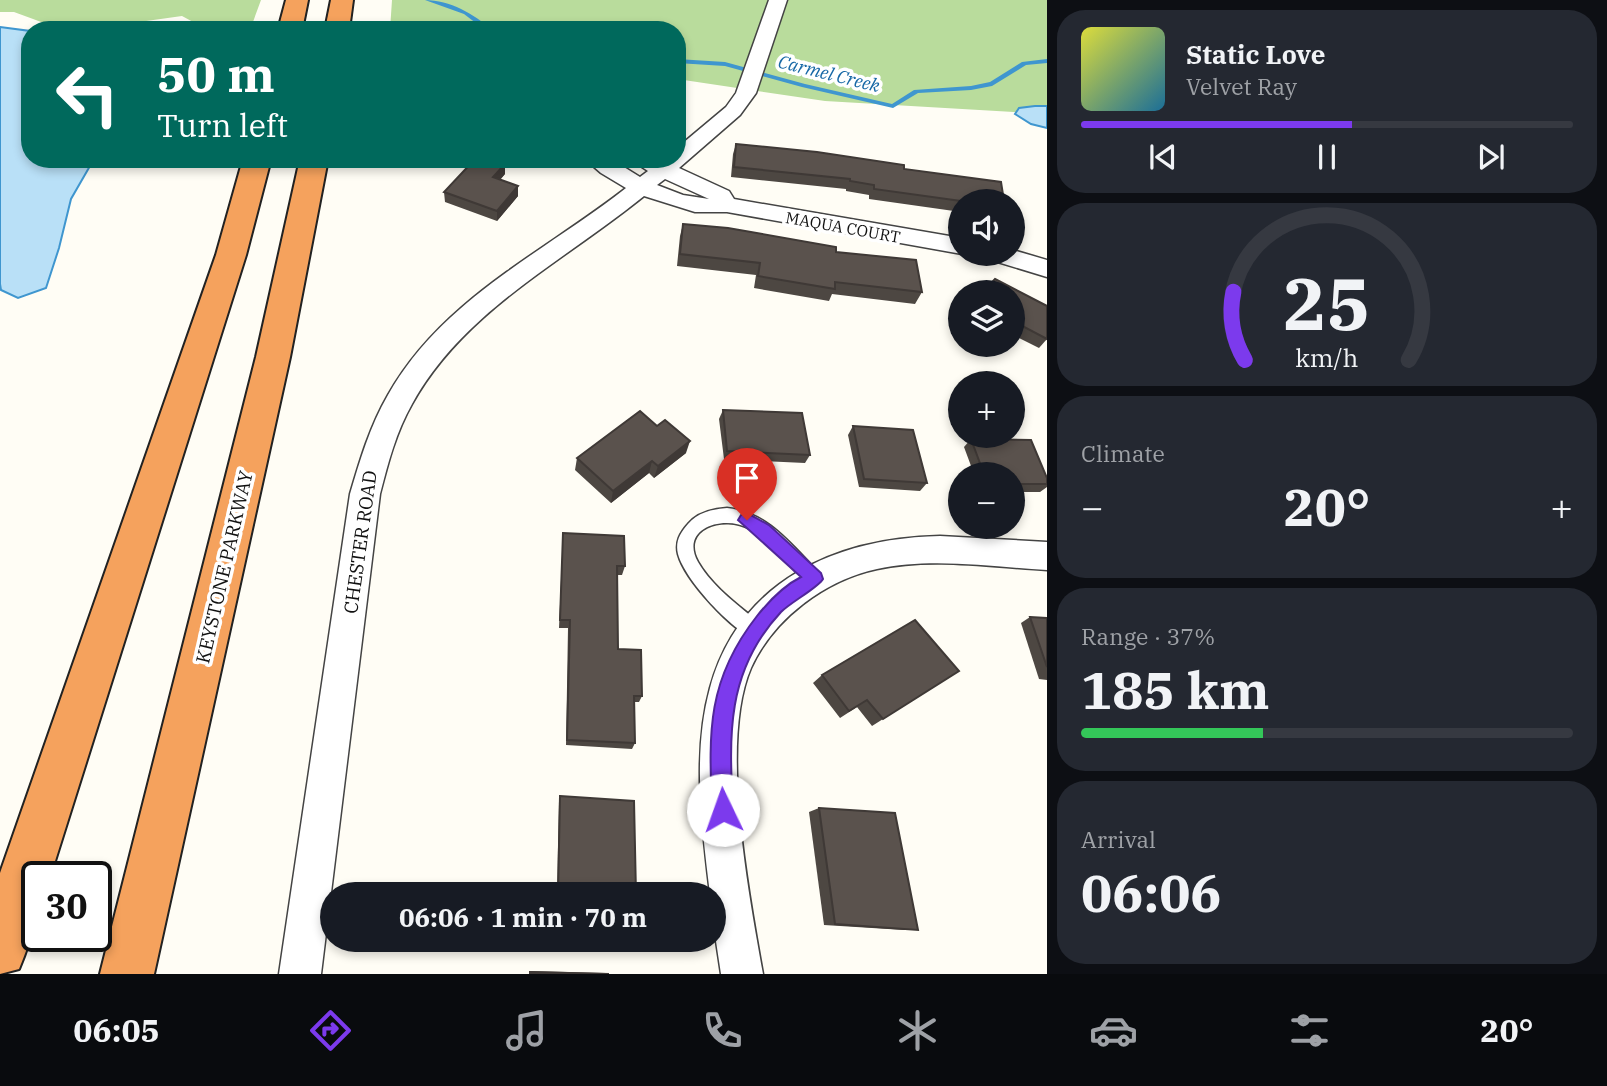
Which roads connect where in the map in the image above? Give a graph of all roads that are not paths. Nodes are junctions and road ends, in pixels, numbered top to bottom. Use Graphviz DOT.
graph roads {
  1 [pos="297,0"];
  2 [pos="342,0"];
  3 [pos="778,0"];
  4 [pos="292,21"];
  5 [pos="338,21"];
  6 [pos="686,146"];
  7 [pos="255,168"];
  8 [pos="312,168"];
  9 [pos="608,168"];
  10 [pos="636,168"];
  11 [pos="657,168"];
  12 [pos="661,168"];
  13 [pos="948,244"];
  14 [pos="1025,262"];
  15 [pos="1047,269"];
  16 [pos="1047,556"];
  17 [pos="814,579"];
  18 [pos="757,632"];
  19 [pos="0,950"];
  20 [pos="127,974"];
  21 [pos="300,974"];
  22 [pos="742,974"];
  1 -- 4 [label="highway"];
  2 -- 5 [label="highway"];
  3 -- 6 [label="street, CHESTER ROAD"];
  7 -- 19 [label="highway"];
  8 -- 20 [label="highway, KEYSTONE PARKWAY"];
  9 -- 10 [label="street, MAQUA COURT"];
  11 -- 21 [label="street, CHESTER ROAD"];
  12 -- 13 [label="street, MAQUA COURT"];
  14 -- 15 [label="street"];
  16 -- 17 [label="street"];
  17 -- 18 [label="street"];
  17 -- 18 [label="lane"];
  18 -- 22 [label="street"];
}
